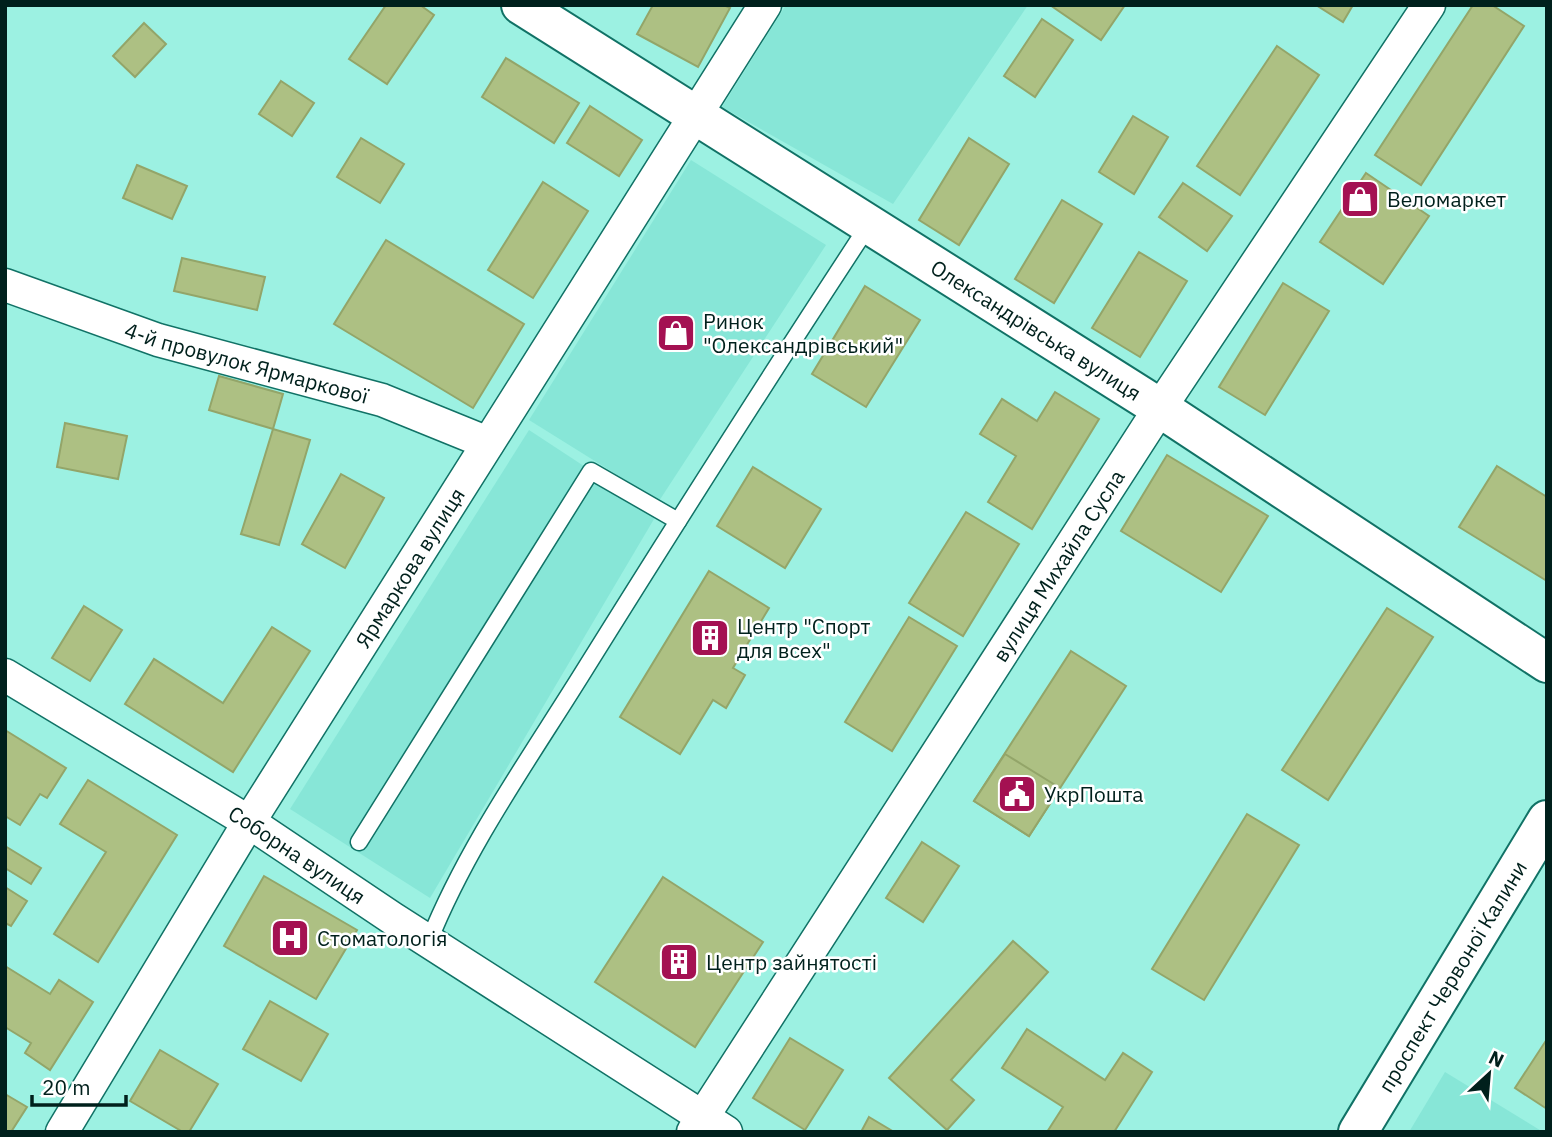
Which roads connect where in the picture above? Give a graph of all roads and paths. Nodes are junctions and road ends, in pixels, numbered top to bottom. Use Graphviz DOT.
graph roads {
  1 [pos="521,5"];
  2 [pos="765,5"];
  3 [pos="1429,5"];
  4 [pos="695,114"];
  5 [pos="870,223"];
  6 [pos="5,285"];
  7 [pos="1160,408"];
  8 [pos="488,443"];
  9 [pos="678,521"];
  10 [pos="1547,663"];
  11 [pos="5,675"];
  12 [pos="1547,820"];
  13 [pos="249,822"];
  14 [pos="359,842"];
  15 [pos="429,942"];
  16 [pos="707,1127"];
  17 [pos="62,1132"];
  18 [pos="1358,1132"];
  1 -- 4 [label="main road, Олександрівська вулиця"];
  2 -- 4 [label="street, Ярмаркова вулиця"];
  3 -- 7 [label="street, вулиця Михайла Сусла"];
  4 -- 5 [label="main road, Олександрівська вулиця"];
  4 -- 8 [label="street, Ярмаркова вулиця"];
  5 -- 7 [label="main road, Олександрівська вулиця"];
  5 -- 9 [label="lane"];
  6 -- 8 [label="street, 4-й провулок Ярмаркової"];
  7 -- 10 [label="main road, Олександрівська вулиця"];
  7 -- 16 [label="street, вулиця Михайла Сусла"];
  8 -- 13 [label="street, Ярмаркова вулиця"];
  9 -- 14 [label="lane"];
  9 -- 15 [label="lane"];
  11 -- 13 [label="street, Соборна вулиця"];
  12 -- 18 [label="main road, проспект Червоної Калини"];
  13 -- 15 [label="street, Соборна вулиця"];
  13 -- 17 [label="street, Ярмаркова вулиця"];
  15 -- 16 [label="street, Соборна вулиця"];
}
